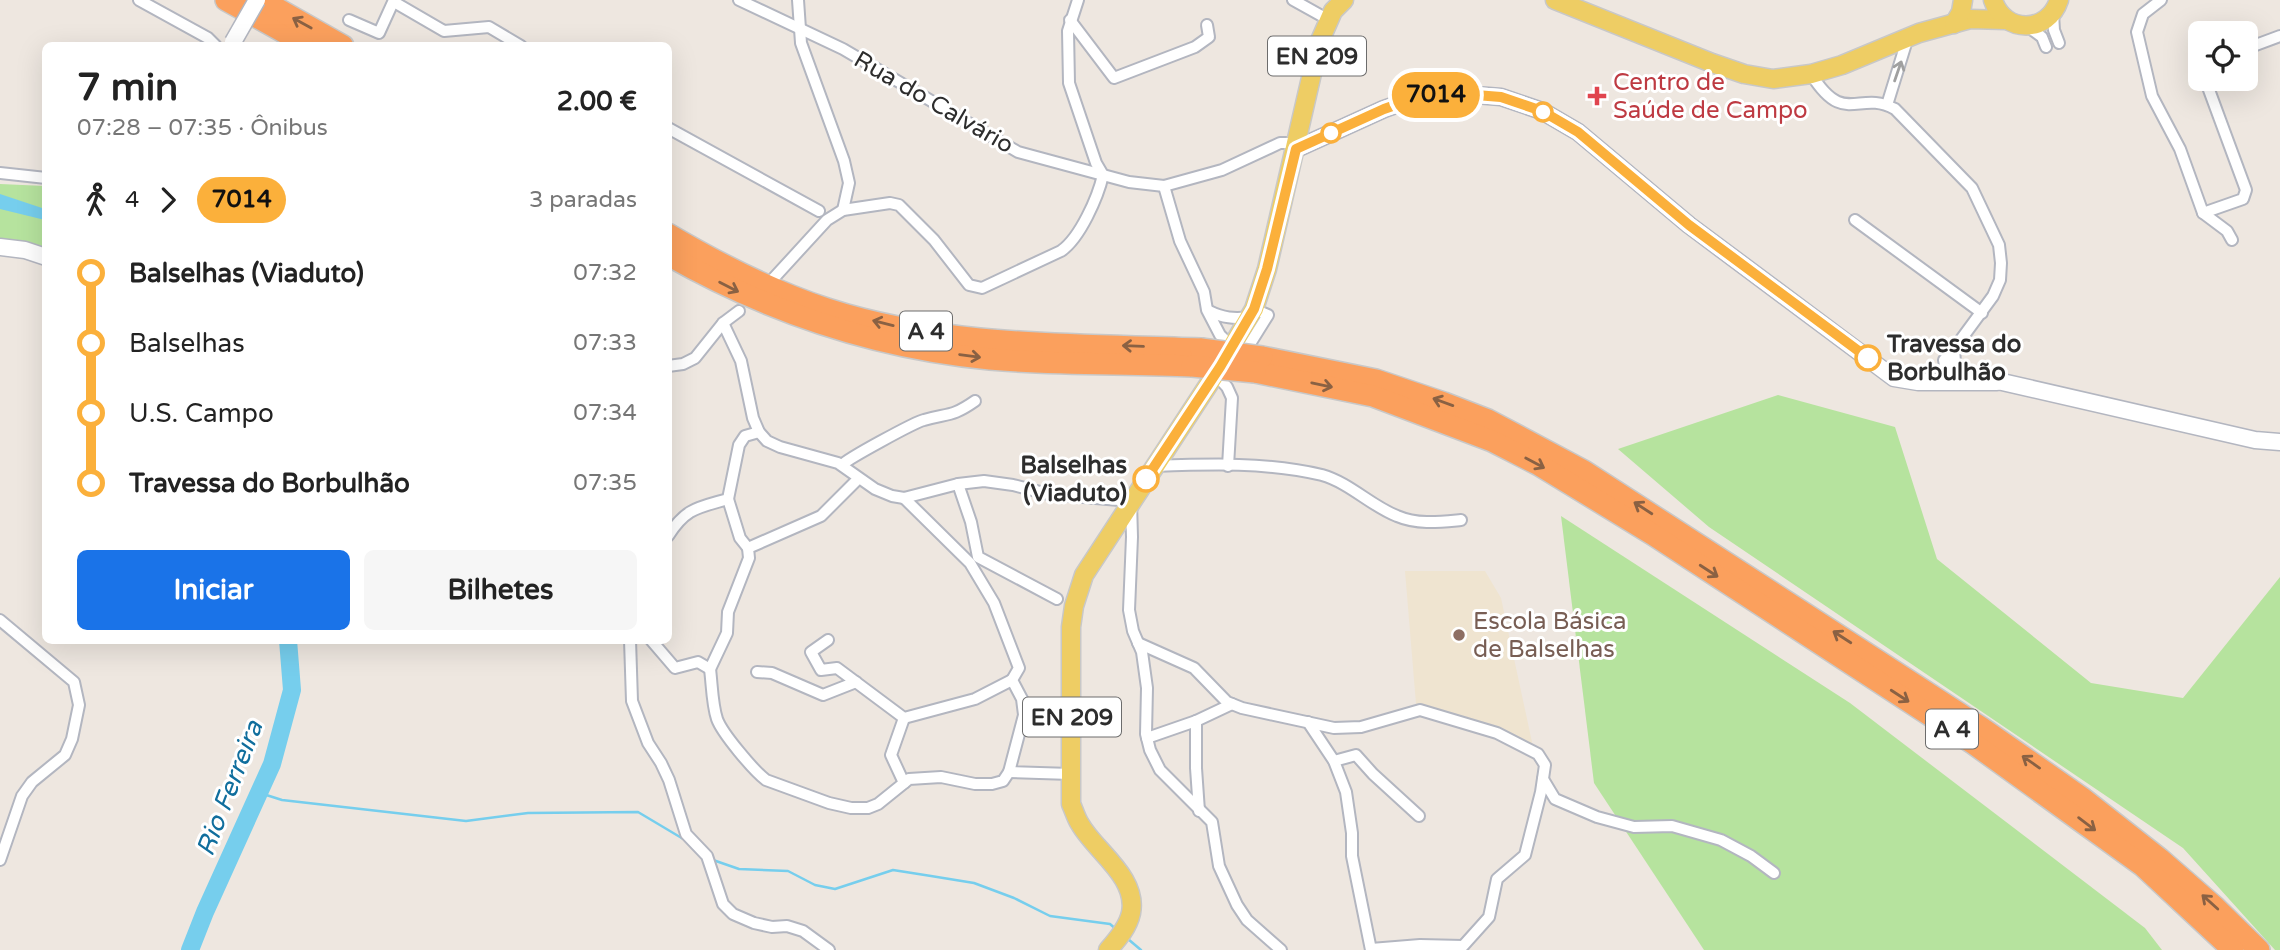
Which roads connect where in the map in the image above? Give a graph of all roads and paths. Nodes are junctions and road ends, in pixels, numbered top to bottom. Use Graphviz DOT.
graph roads {
  1 [pos="139,0"];
  2 [pos="226,0"];
  3 [pos="259,0"];
  4 [pos="739,0"];
  5 [pos="798,0"];
  6 [pos="1078,0"];
  7 [pos="1293,0"];
  8 [pos="1344,0"];
  9 [pos="1555,0"];
  10 [pos="1963,0"];
  11 [pos="1992,0"];
  12 [pos="2161,0"];
  13 [pos="394,1"];
  14 [pos="2056,7"];
  15 [pos="349,20"];
  16 [pos="1070,20"];
  17 [pos="1329,20"];
  18 [pos="2006,20"];
  19 [pos="1962,21"];
  20 [pos="1208,25"];
  21 [pos="2027,26"];
  22 [pos="801,30"];
  23 [pos="2280,36"];
  24 [pos="1908,37"];
  25 [pos="212,42"];
  26 [pos="233,42"];
  27 [pos="302,42"];
  28 [pos="335,42"];
  29 [pos="514,42"];
  30 [pos="2059,43"];
  31 [pos="2258,44"];
  32 [pos="2046,47"];
  33 [pos="1811,74"];
  34 [pos="2209,91"];
  35 [pos="1887,105"];
  36 [pos="672,130"];
  37 [pos="1328,131"];
  38 [pos="1299,135"];
  39 [pos="0,173"];
  40 [pos="1103,175"];
  41 [pos="42,178"];
  42 [pos="1164,186"];
  43 [pos="843,210"];
  44 [pos="819,211"];
  45 [pos="2203,213"];
  46 [pos="1855,219"];
  47 [pos="672,236"];
  48 [pos="2232,240"];
  49 [pos="0,247"];
  50 [pos="42,256"];
  51 [pos="672,257"];
  52 [pos="772,280"];
  53 [pos="1208,310"];
  54 [pos="739,311"];
  55 [pos="1982,313"];
  56 [pos="1257,314"];
  57 [pos="723,323"];
  58 [pos="1235,343"];
  59 [pos="1196,357"];
  60 [pos="672,365"];
  61 [pos="1259,365"];
  62 [pos="1882,369"];
  63 [pos="1947,377"];
  64 [pos="1220,379"];
  65 [pos="975,401"];
  66 [pos="2203,427"];
  67 [pos="759,432"];
  68 [pos="2280,432"];
  69 [pos="2280,442"];
  70 [pos="842,465"];
  71 [pos="1155,466"];
  72 [pos="1228,466"];
  73 [pos="858,479"];
  74 [pos="957,484"];
  75 [pos="904,498"];
  76 [pos="728,499"];
  77 [pos="1131,501"];
  78 [pos="1461,520"];
  79 [pos="672,530"];
  80 [pos="748,548"];
  81 [pos="974,560"];
  82 [pos="1057,600"];
  83 [pos="0,620"];
  84 [pos="828,640"];
  85 [pos="1138,643"];
  86 [pos="630,644"];
  87 [pos="654,644"];
  88 [pos="710,668"];
  89 [pos="757,672"];
  90 [pos="1012,680"];
  91 [pos="856,682"];
  92 [pos="1232,704"];
  93 [pos="904,718"];
  94 [pos="1196,720"];
  95 [pos="1308,722"];
  96 [pos="1147,738"];
  97 [pos="1334,761"];
  98 [pos="1009,772"];
  99 [pos="1072,774"];
  100 [pos="1543,779"];
  101 [pos="904,783"];
  102 [pos="1199,811"];
  103 [pos="1419,816"];
  104 [pos="0,860"];
  105 [pos="1774,873"];
  106 [pos="1117,939"];
  107 [pos="829,950"];
  108 [pos="1281,950"];
  109 [pos="1371,950"];
  110 [pos="2233,950"];
  111 [pos="2259,950"];
  1 -- 25 [label="street"];
  2 -- 27 [label="highway"];
  3 -- 26 [label="main road, bridge"];
  28 -- 3 [label="highway, one-way"];
  4 -- 22 [label="street, Rua do Calvário"];
  5 -- 22 [label="street"];
  6 -- 16 [label="street"];
  7 -- 17 [label="street"];
  8 -- 17 [label="main road, EN 209"];
  9 -- 33 [label="main road"];
  10 -- 19 [label="main road"];
  11 -- 18 [label="main road"];
  11 -- 19 [label="main road"];
  12 -- 45 [label="street"];
  13 -- 15 [label="street"];
  13 -- 29 [label="street"];
  14 -- 21 [label="main road"];
  14 -- 30 [label="street"];
  16 -- 20 [label="street"];
  16 -- 40 [label="street"];
  17 -- 38 [label="main road, EN 209"];
  18 -- 19 [label="main road"];
  18 -- 21 [label="main road"];
  19 -- 24 [label="main road"];
  21 -- 32 [label="street"];
  22 -- 40 [label="street, Rua do Calvário"];
  22 -- 43 [label="street"];
  23 -- 31 [label="street"];
  24 -- 33 [label="main road"];
  35 -- 24 [label="street, one-way"];
  33 -- 35 [label="street"];
  34 -- 45 [label="street"];
  35 -- 55 [label="street"];
  36 -- 44 [label="street"];
  37 -- 38 [label="main road"];
  37 -- 38 [label="main road"];
  37 -- 62 [label="main road"];
  38 -- 42 [label="street, Rua do Calvário"];
  38 -- 56 [label="main road, EN 209"];
  39 -- 41 [label="street"];
  40 -- 42 [label="street, Rua do Calvário"];
  40 -- 43 [label="street"];
  42 -- 53 [label="street"];
  43 -- 52 [label="street"];
  45 -- 48 [label="street"];
  46 -- 55 [label="street"];
  59 -- 47 [label="highway, A 4, one-way"];
  49 -- 50 [label="main road"];
  51 -- 59 [label="highway, A 4, one-way"];
  53 -- 56 [label="street"];
  53 -- 58 [label="street"];
  54 -- 57 [label="street"];
  55 -- 63 [label="street"];
  56 -- 58 [label="main road, EN 209"];
  56 -- 64 [label="street"];
  57 -- 60 [label="street"];
  57 -- 67 [label="street"];
  58 -- 64 [label="main road, EN 209"];
  59 -- 61 [label="highway, A 4, bridge"];
  61 -- 110 [label="highway, A 4, one-way"];
  111 -- 61 [label="highway, A 4, one-way"];
  62 -- 63 [label="main road"];
  62 -- 63 [label="main road"];
  63 -- 66 [label="main road"];
  64 -- 71 [label="main road, EN 209"];
  64 -- 72 [label="street"];
  65 -- 70 [label="street"];
  66 -- 68 [label="main road"];
  66 -- 69 [label="main road"];
  67 -- 70 [label="street"];
  67 -- 76 [label="street"];
  70 -- 73 [label="street"];
  71 -- 72 [label="street"];
  71 -- 77 [label="main road, EN 209"];
  72 -- 78 [label="street"];
  73 -- 75 [label="street"];
  73 -- 80 [label="street"];
  74 -- 75 [label="street"];
  74 -- 77 [label="street"];
  74 -- 81 [label="street"];
  75 -- 81 [label="street"];
  76 -- 79 [label="street"];
  76 -- 80 [label="street"];
  77 -- 85 [label="street"];
  77 -- 99 [label="main road, EN 209"];
  80 -- 88 [label="street"];
  81 -- 82 [label="street"];
  81 -- 90 [label="street"];
  83 -- 104 [label="street"];
  84 -- 91 [label="street"];
  85 -- 92 [label="street"];
  85 -- 96 [label="street"];
  86 -- 107 [label="street"];
  87 -- 88 [label="street"];
  88 -- 101 [label="street"];
  89 -- 91 [label="street"];
  90 -- 93 [label="street"];
  90 -- 98 [label="street"];
  91 -- 93 [label="street"];
  92 -- 94 [label="street"];
  92 -- 95 [label="street"];
  93 -- 101 [label="street"];
  94 -- 96 [label="street"];
  94 -- 102 [label="street"];
  95 -- 97 [label="street"];
  95 -- 100 [label="street"];
  96 -- 102 [label="street"];
  97 -- 103 [label="street"];
  97 -- 109 [label="street"];
  98 -- 99 [label="street"];
  98 -- 101 [label="street"];
  99 -- 106 [label="main road, EN 209"];
  100 -- 105 [label="street"];
  100 -- 109 [label="street"];
  102 -- 108 [label="street"];
}
